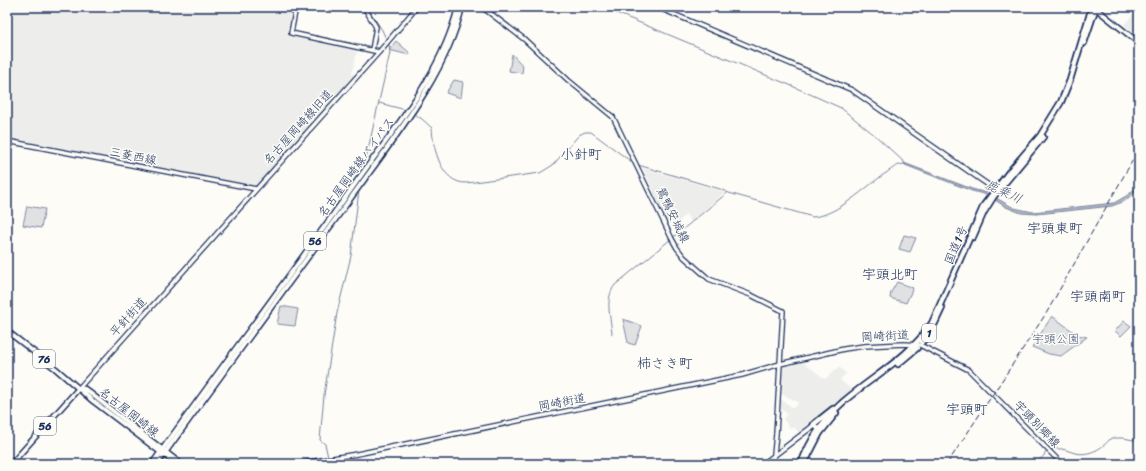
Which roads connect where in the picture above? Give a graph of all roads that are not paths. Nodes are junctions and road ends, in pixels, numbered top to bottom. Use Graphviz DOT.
graph roads {
  1 [pos="296,7"];
  2 [pos="364,7"];
  3 [pos="417,7"];
  4 [pos="458,7"];
  5 [pos="462,7"];
  6 [pos="482,7"];
  7 [pos="656,7"];
  8 [pos="1094,7"];
  9 [pos="1139,43"];
  10 [pos="372,50"];
  11 [pos="379,52"];
  12 [pos="7,142"];
  13 [pos="256,189"];
  14 [pos="996,191"];
  15 [pos="346,201"];
  16 [pos="193,261"];
  17 [pos="7,331"];
  18 [pos="918,345"];
  19 [pos="780,364"];
  20 [pos="79,388"];
  21 [pos="836,408"];
  22 [pos="813,426"];
  23 [pos="820,429"];
  24 [pos="163,452"];
  25 [pos="774,455"];
  26 [pos="11,464"];
  27 [pos="152,464"];
  28 [pos="157,464"];
  29 [pos="176,464"];
  30 [pos="181,464"];
  31 [pos="297,464"];
  32 [pos="763,464"];
  33 [pos="772,464"];
  34 [pos="801,464"];
  35 [pos="804,464"];
  36 [pos="1062,464"];
  1 -- 10 [label="street"];
  2 -- 10 [label="street"];
  3 -- 11 [label="street, 名古屋岡崎線旧道"];
  4 -- 15 [label="main road, 名古屋岡崎線バイパス / 56"];
  5 -- 15 [label="main road, 名古屋岡崎線バイパス / 56"];
  6 -- 19 [label="street, 鴛鴨安城線"];
  7 -- 14 [label="street"];
  8 -- 9 [label="main road"];
  8 -- 14 [label="highway, 国道1号 / 1"];
  10 -- 11 [label="street"];
  11 -- 13 [label="street, 名古屋岡崎線旧道"];
  12 -- 13 [label="street, 三菱西線"];
  13 -- 16 [label="street, 名古屋岡崎線旧道"];
  14 -- 18 [label="highway, 国道1号 / 1"];
  15 -- 24 [label="main road, 名古屋岡崎線バイパス / 56"];
  16 -- 20 [label="street, 平針街道"];
  17 -- 20 [label="main road, 76"];
  18 -- 19 [label="street, 岡崎街道"];
  18 -- 21 [label="highway, 国道1号 / 1"];
  18 -- 23 [label="highway, 国道1号 / 1"];
  18 -- 36 [label="street, 宇頭別郷線"];
  19 -- 25 [label="street, 鴛鴨安城線"];
  19 -- 31 [label="street, 岡崎街道"];
  20 -- 24 [label="main road, 名古屋岡崎線"];
  20 -- 26 [label="main road, 56"];
  21 -- 22 [label="highway"];
  21 -- 23 [label="highway, 国道1号 / 1"];
  22 -- 23 [label="street"];
  22 -- 25 [label="street"];
  23 -- 34 [label="highway, 国道1号 / 1"];
  23 -- 35 [label="highway, 国道1号 / 1"];
  24 -- 27 [label="main road, 名古屋岡崎線バイパス / 56"];
  24 -- 28 [label="main road, 名古屋岡崎線バイパス / 56"];
  24 -- 29 [label="main road"];
  24 -- 30 [label="main road"];
  25 -- 32 [label="street"];
  25 -- 33 [label="street, 鴛鴨安城線"];
}
